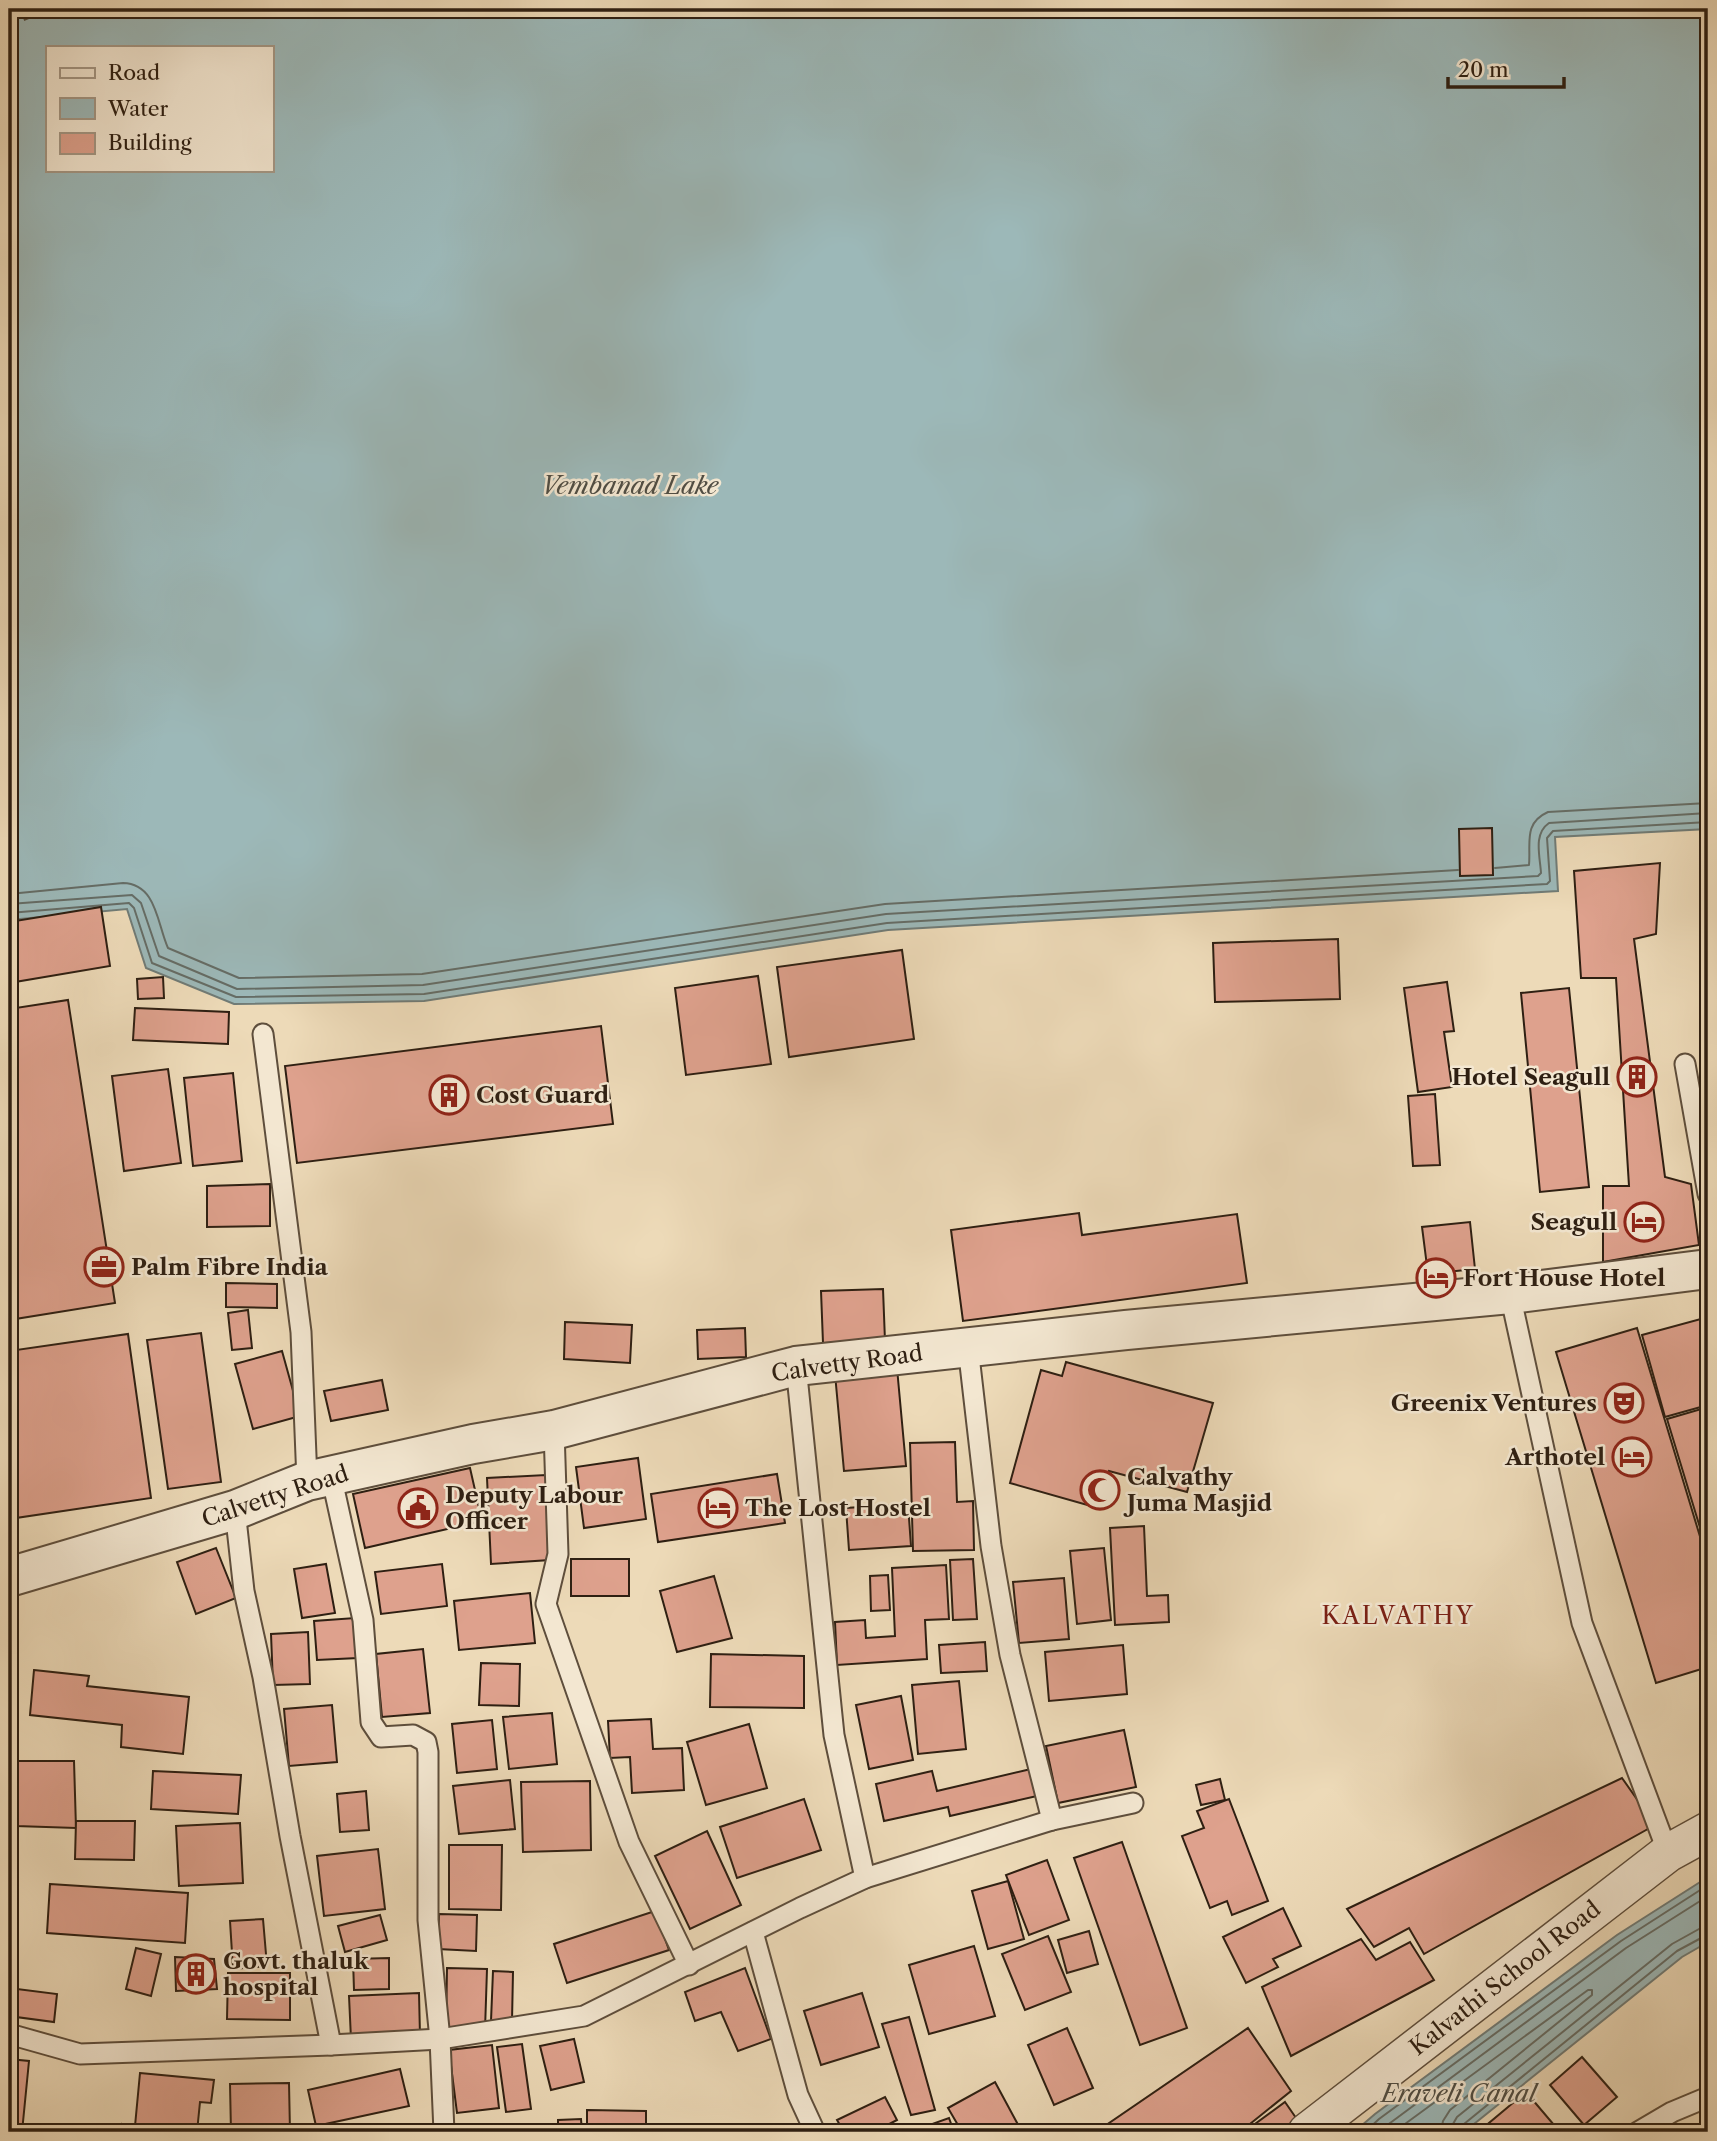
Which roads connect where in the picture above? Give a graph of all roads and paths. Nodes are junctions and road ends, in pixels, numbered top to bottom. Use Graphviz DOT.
graph roads {
  1 [pos="263,1034"];
  2 [pos="1685,1064"];
  3 [pos="1708,1194"];
  4 [pos="1708,1269"];
  5 [pos="1510,1294"];
  6 [pos="968,1347"];
  7 [pos="796,1366"];
  8 [pos="554,1430"];
  9 [pos="319,1478"];
  10 [pos="235,1510"];
  11 [pos="9,1577"];
  12 [pos="1133,1804"];
  13 [pos="1052,1820"];
  14 [pos="1708,1831"];
  15 [pos="1668,1853"];
  16 [pos="865,1878"];
  17 [pos="753,1932"];
  18 [pos="689,1965"];
  19 [pos="9,2034"];
  20 [pos="440,2039"];
  21 [pos="331,2045"];
  22 [pos="1708,2097"];
  23 [pos="444,2132"];
  24 [pos="815,2132"];
  25 [pos="1307,2132"];
  26 [pos="1638,2132"];
  1 -- 9 [label="lane"];
  2 -- 3 [label="lane"];
  4 -- 5 [label="street, Calvetty Road"];
  5 -- 6 [label="street, Calvetty Road"];
  5 -- 15 [label="lane"];
  6 -- 7 [label="street, Calvetty Road"];
  6 -- 13 [label="lane"];
  7 -- 8 [label="street, Calvetty Road"];
  7 -- 16 [label="lane"];
  8 -- 9 [label="street, Calvetty Road"];
  8 -- 18 [label="lane"];
  9 -- 10 [label="street, Calvetty Road"];
  9 -- 20 [label="lane"];
  10 -- 11 [label="street, Calvetty Road"];
  10 -- 21 [label="lane"];
  12 -- 13 [label="lane"];
  13 -- 16 [label="lane"];
  14 -- 15 [label="street, Kalvathi School Road"];
  15 -- 25 [label="street, Kalvathi School Road"];
  16 -- 17 [label="lane"];
  17 -- 18 [label="lane"];
  17 -- 24 [label="lane"];
  18 -- 20 [label="lane"];
  19 -- 21 [label="lane"];
  20 -- 21 [label="lane"];
  20 -- 23 [label="lane"];
  22 -- 26 [label="lane"];
}
